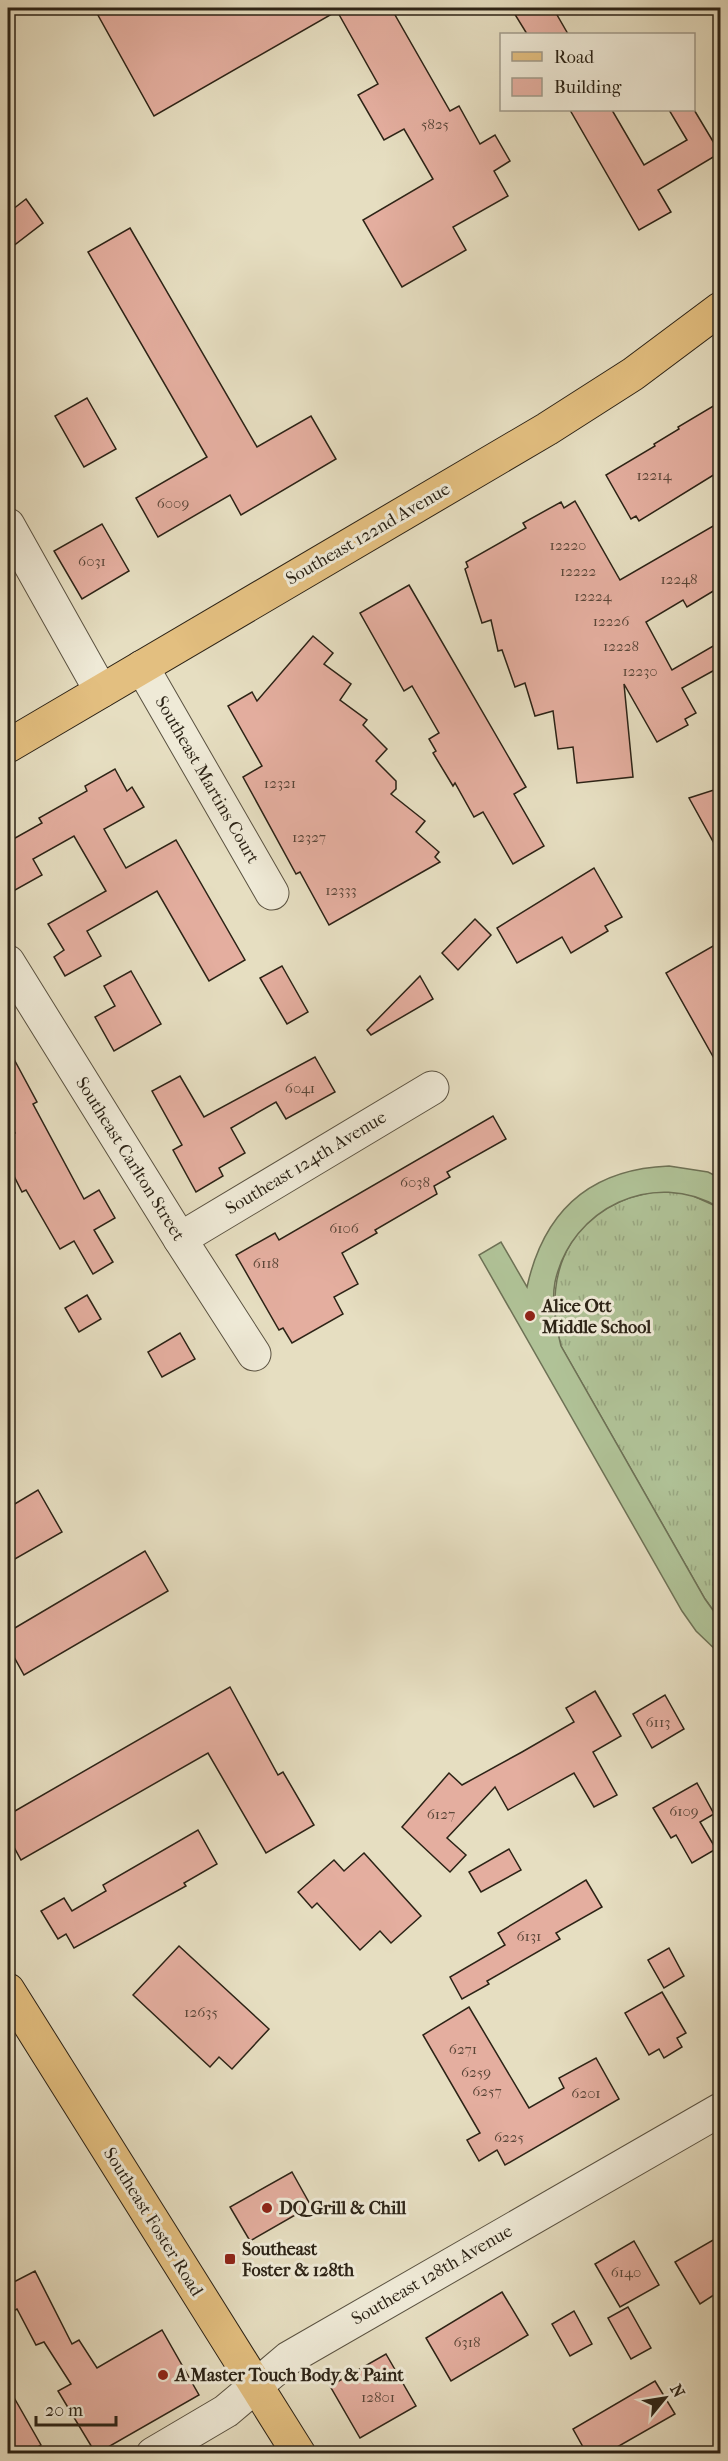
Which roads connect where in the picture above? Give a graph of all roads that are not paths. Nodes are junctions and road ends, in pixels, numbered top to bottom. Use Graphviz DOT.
graph roads {
  1 [pos="720,309"];
  2 [pos="8,525"];
  3 [pos="142,667"];
  4 [pos="101,691"];
  5 [pos="8,746"];
  6 [pos="272,893"];
  7 [pos="8,962"];
  8 [pos="432,1088"];
  9 [pos="180,1239"];
  10 [pos="254,1354"];
  11 [pos="8,1990"];
  12 [pos="720,2110"];
  13 [pos="256,2385"];
  14 [pos="153,2454"];
  15 [pos="299,2454"];
  1 -- 3 [label="main road, Southeast 122nd Avenue"];
  2 -- 4 [label="street"];
  3 -- 4 [label="main road, Southeast 122nd Avenue"];
  3 -- 6 [label="street, Southeast Martins Court"];
  4 -- 5 [label="main road, Southeast 122nd Avenue"];
  7 -- 9 [label="street, Southeast Carlton Street"];
  8 -- 9 [label="street, Southeast 124th Avenue"];
  9 -- 10 [label="street, Southeast Carlton Street"];
  11 -- 13 [label="main road, Southeast Foster Road"];
  12 -- 13 [label="street, Southeast 128th Avenue"];
  13 -- 14 [label="street, Southeast 128th Avenue"];
  13 -- 15 [label="main road, Southeast Foster Road"];
}
